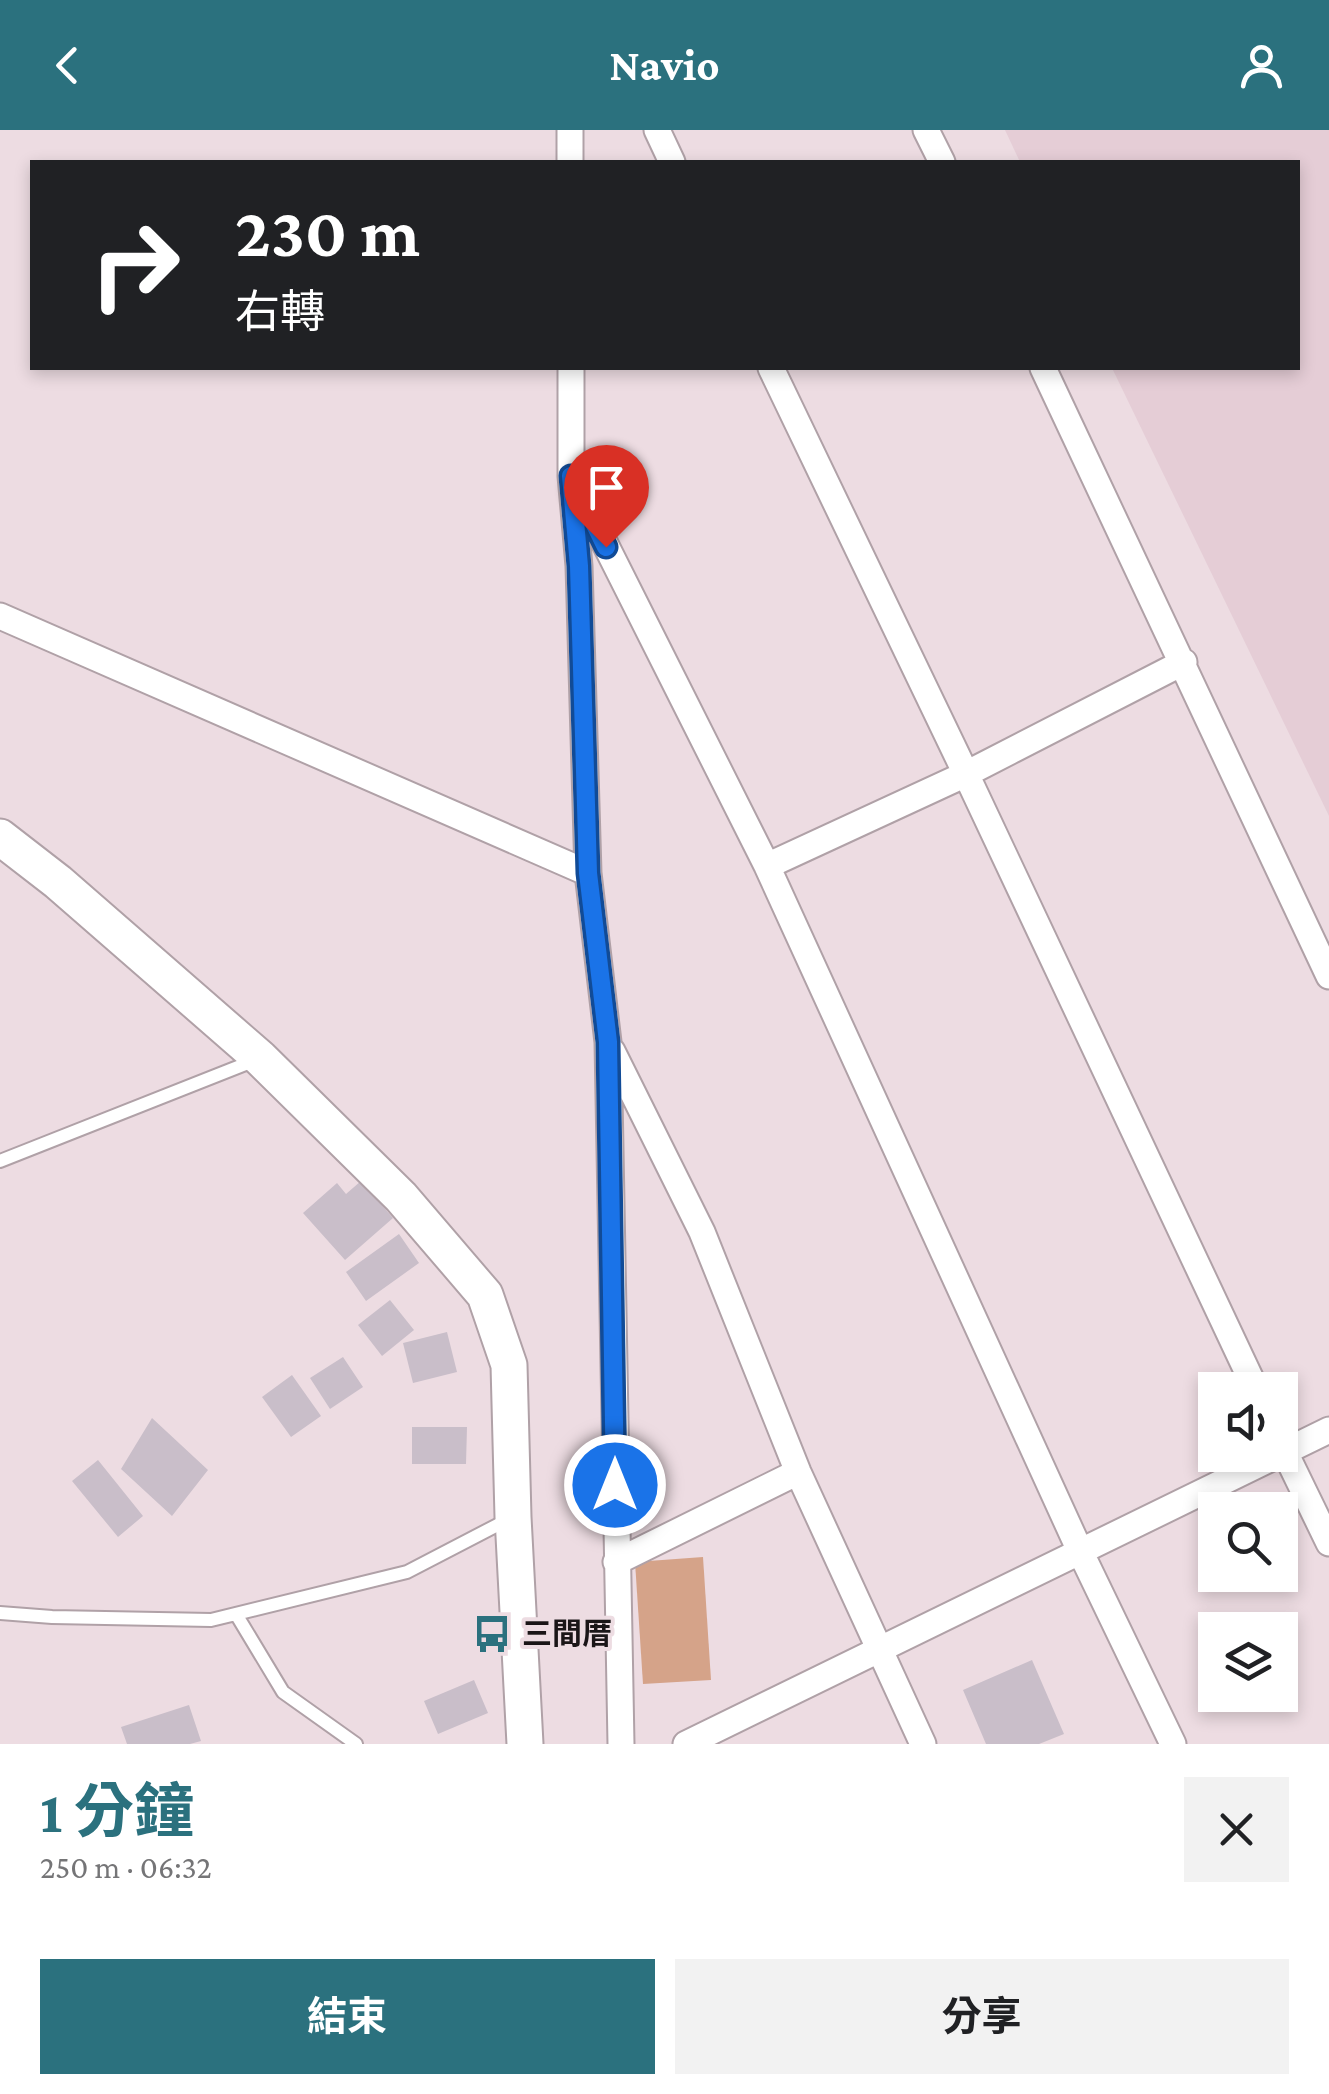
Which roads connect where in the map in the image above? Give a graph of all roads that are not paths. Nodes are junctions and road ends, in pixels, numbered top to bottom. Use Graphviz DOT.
graph roads {
  1 [pos="570,130"];
  2 [pos="656,130"];
  3 [pos="926,130"];
  4 [pos="570,160"];
  5 [pos="671,160"];
  6 [pos="941,160"];
  7 [pos="570,370"];
  8 [pos="772,370"];
  9 [pos="1044,370"];
  10 [pos="571,476"];
  11 [pos="0,616"];
  12 [pos="1184,662"];
  13 [pos="966,774"];
  14 [pos="0,837"];
  15 [pos="768,866"];
  16 [pos="588,873"];
  17 [pos="1329,976"];
  18 [pos="608,1042"];
  19 [pos="260,1058"];
  20 [pos="0,1161"];
  21 [pos="1248,1372"];
  22 [pos="1329,1430"];
  23 [pos="1298,1443"];
  24 [pos="798,1472"];
  25 [pos="1237,1472"];
  26 [pos="1292,1472"];
  27 [pos="513,1517"];
  28 [pos="1329,1544"];
  29 [pos="1080,1551"];
  30 [pos="616,1562"];
  31 [pos="0,1613"];
  32 [pos="236,1614"];
  33 [pos="878,1650"];
  34 [pos="356,1744"];
  35 [pos="526,1744"];
  36 [pos="621,1744"];
  37 [pos="686,1744"];
  38 [pos="923,1744"];
  39 [pos="1173,1744"];
  1 -- 4 [label="street"];
  2 -- 5 [label="street"];
  3 -- 6 [label="street"];
  7 -- 10 [label="street"];
  8 -- 13 [label="street"];
  9 -- 12 [label="street"];
  10 -- 15 [label="street"];
  10 -- 16 [label="street"];
  11 -- 16 [label="street"];
  12 -- 13 [label="street"];
  12 -- 17 [label="street"];
  13 -- 15 [label="street"];
  13 -- 21 [label="street"];
  14 -- 19 [label="main road"];
  15 -- 29 [label="street"];
  16 -- 18 [label="street"];
  18 -- 24 [label="street"];
  18 -- 30 [label="street"];
  19 -- 20 [label="lane"];
  19 -- 27 [label="main road"];
  22 -- 23 [label="street"];
  24 -- 30 [label="street"];
  24 -- 33 [label="street"];
  25 -- 29 [label="street"];
  26 -- 28 [label="street"];
  27 -- 32 [label="lane"];
  27 -- 35 [label="main road"];
  29 -- 33 [label="street"];
  29 -- 39 [label="street"];
  30 -- 36 [label="street"];
  31 -- 32 [label="lane"];
  32 -- 34 [label="lane"];
  33 -- 37 [label="street"];
  33 -- 38 [label="street"];
}
